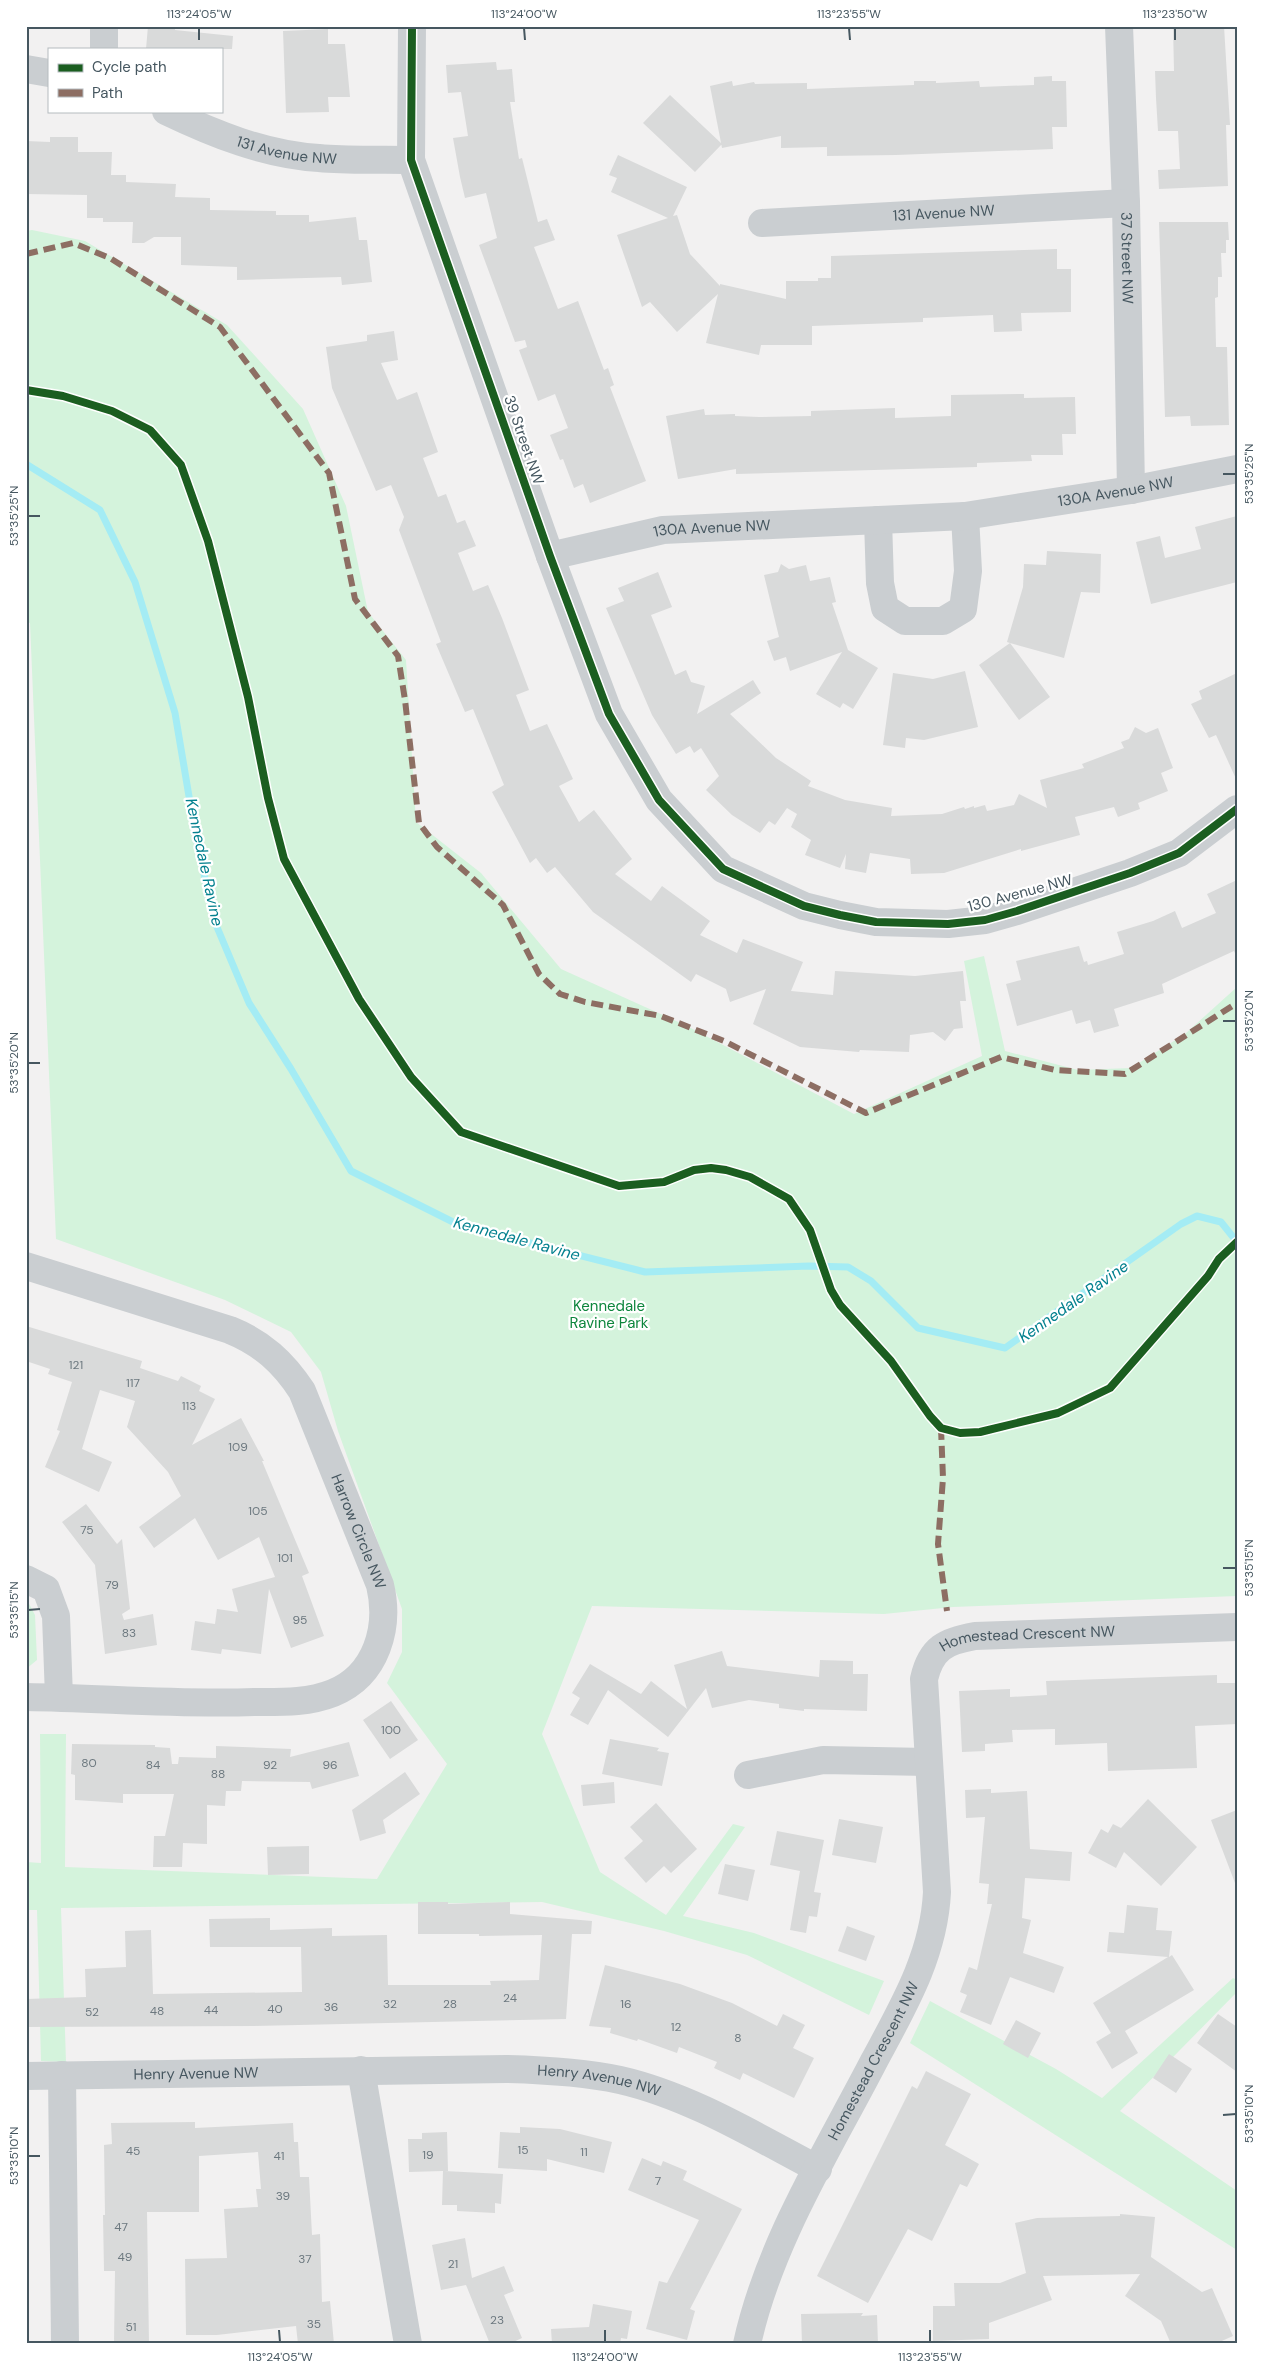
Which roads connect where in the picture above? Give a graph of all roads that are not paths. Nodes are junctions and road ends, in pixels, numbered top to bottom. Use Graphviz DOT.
graph roads {
  1 [pos="104,26"];
  2 [pos="412,26"];
  3 [pos="1120,26"];
  4 [pos="104,48"];
  5 [pos="26,69"];
  6 [pos="48,73"];
  7 [pos="168,112"];
  8 [pos="412,160"];
  9 [pos="1126,203"];
  10 [pos="762,223"];
  11 [pos="1237,469"];
  12 [pos="1131,490"];
  13 [pos="965,516"];
  14 [pos="878,520"];
  15 [pos="550,556"];
  16 [pos="1237,809"];
  17 [pos="692,835"];
  18 [pos="26,1266"];
  19 [pos="26,1579"];
  20 [pos="1237,1627"];
  21 [pos="26,1697"];
  22 [pos="59,1697"];
  23 [pos="928,1762"];
  24 [pos="748,1775"];
  25 [pos="361,2070"];
  26 [pos="62,2075"];
  27 [pos="26,2076"];
  28 [pos="818,2169"];
  29 [pos="65,2344"];
  30 [pos="408,2344"];
  31 [pos="747,2344"];
  1 -- 4 [label="street"];
  2 -- 8 [label="street, 39 Street NW"];
  3 -- 9 [label="street, 37 Street NW"];
  5 -- 6 [label="street"];
  7 -- 8 [label="street, 131 Avenue NW"];
  8 -- 15 [label="street, 39 Street NW"];
  9 -- 10 [label="street, 131 Avenue NW"];
  9 -- 12 [label="street, 37 Street NW"];
  11 -- 12 [label="street, 130A Avenue NW"];
  12 -- 13 [label="street, 130A Avenue NW"];
  13 -- 14 [label="street, 130A Avenue NW"];
  13 -- 14 [label="street"];
  14 -- 15 [label="street, 130A Avenue NW"];
  15 -- 17 [label="street, 39 Street NW"];
  16 -- 17 [label="street, 130 Avenue NW"];
  18 -- 22 [label="street, Harrow Circle NW"];
  19 -- 22 [label="street"];
  20 -- 23 [label="street, Homestead Crescent NW"];
  21 -- 22 [label="street, Harrow Circle NW"];
  23 -- 24 [label="street"];
  23 -- 28 [label="street, Homestead Crescent NW"];
  25 -- 26 [label="street, Henry Avenue NW"];
  25 -- 28 [label="street, Henry Avenue NW"];
  25 -- 30 [label="street"];
  26 -- 27 [label="street, Henry Avenue NW"];
  26 -- 29 [label="street"];
  28 -- 31 [label="street, Homestead Crescent NW"];
}
